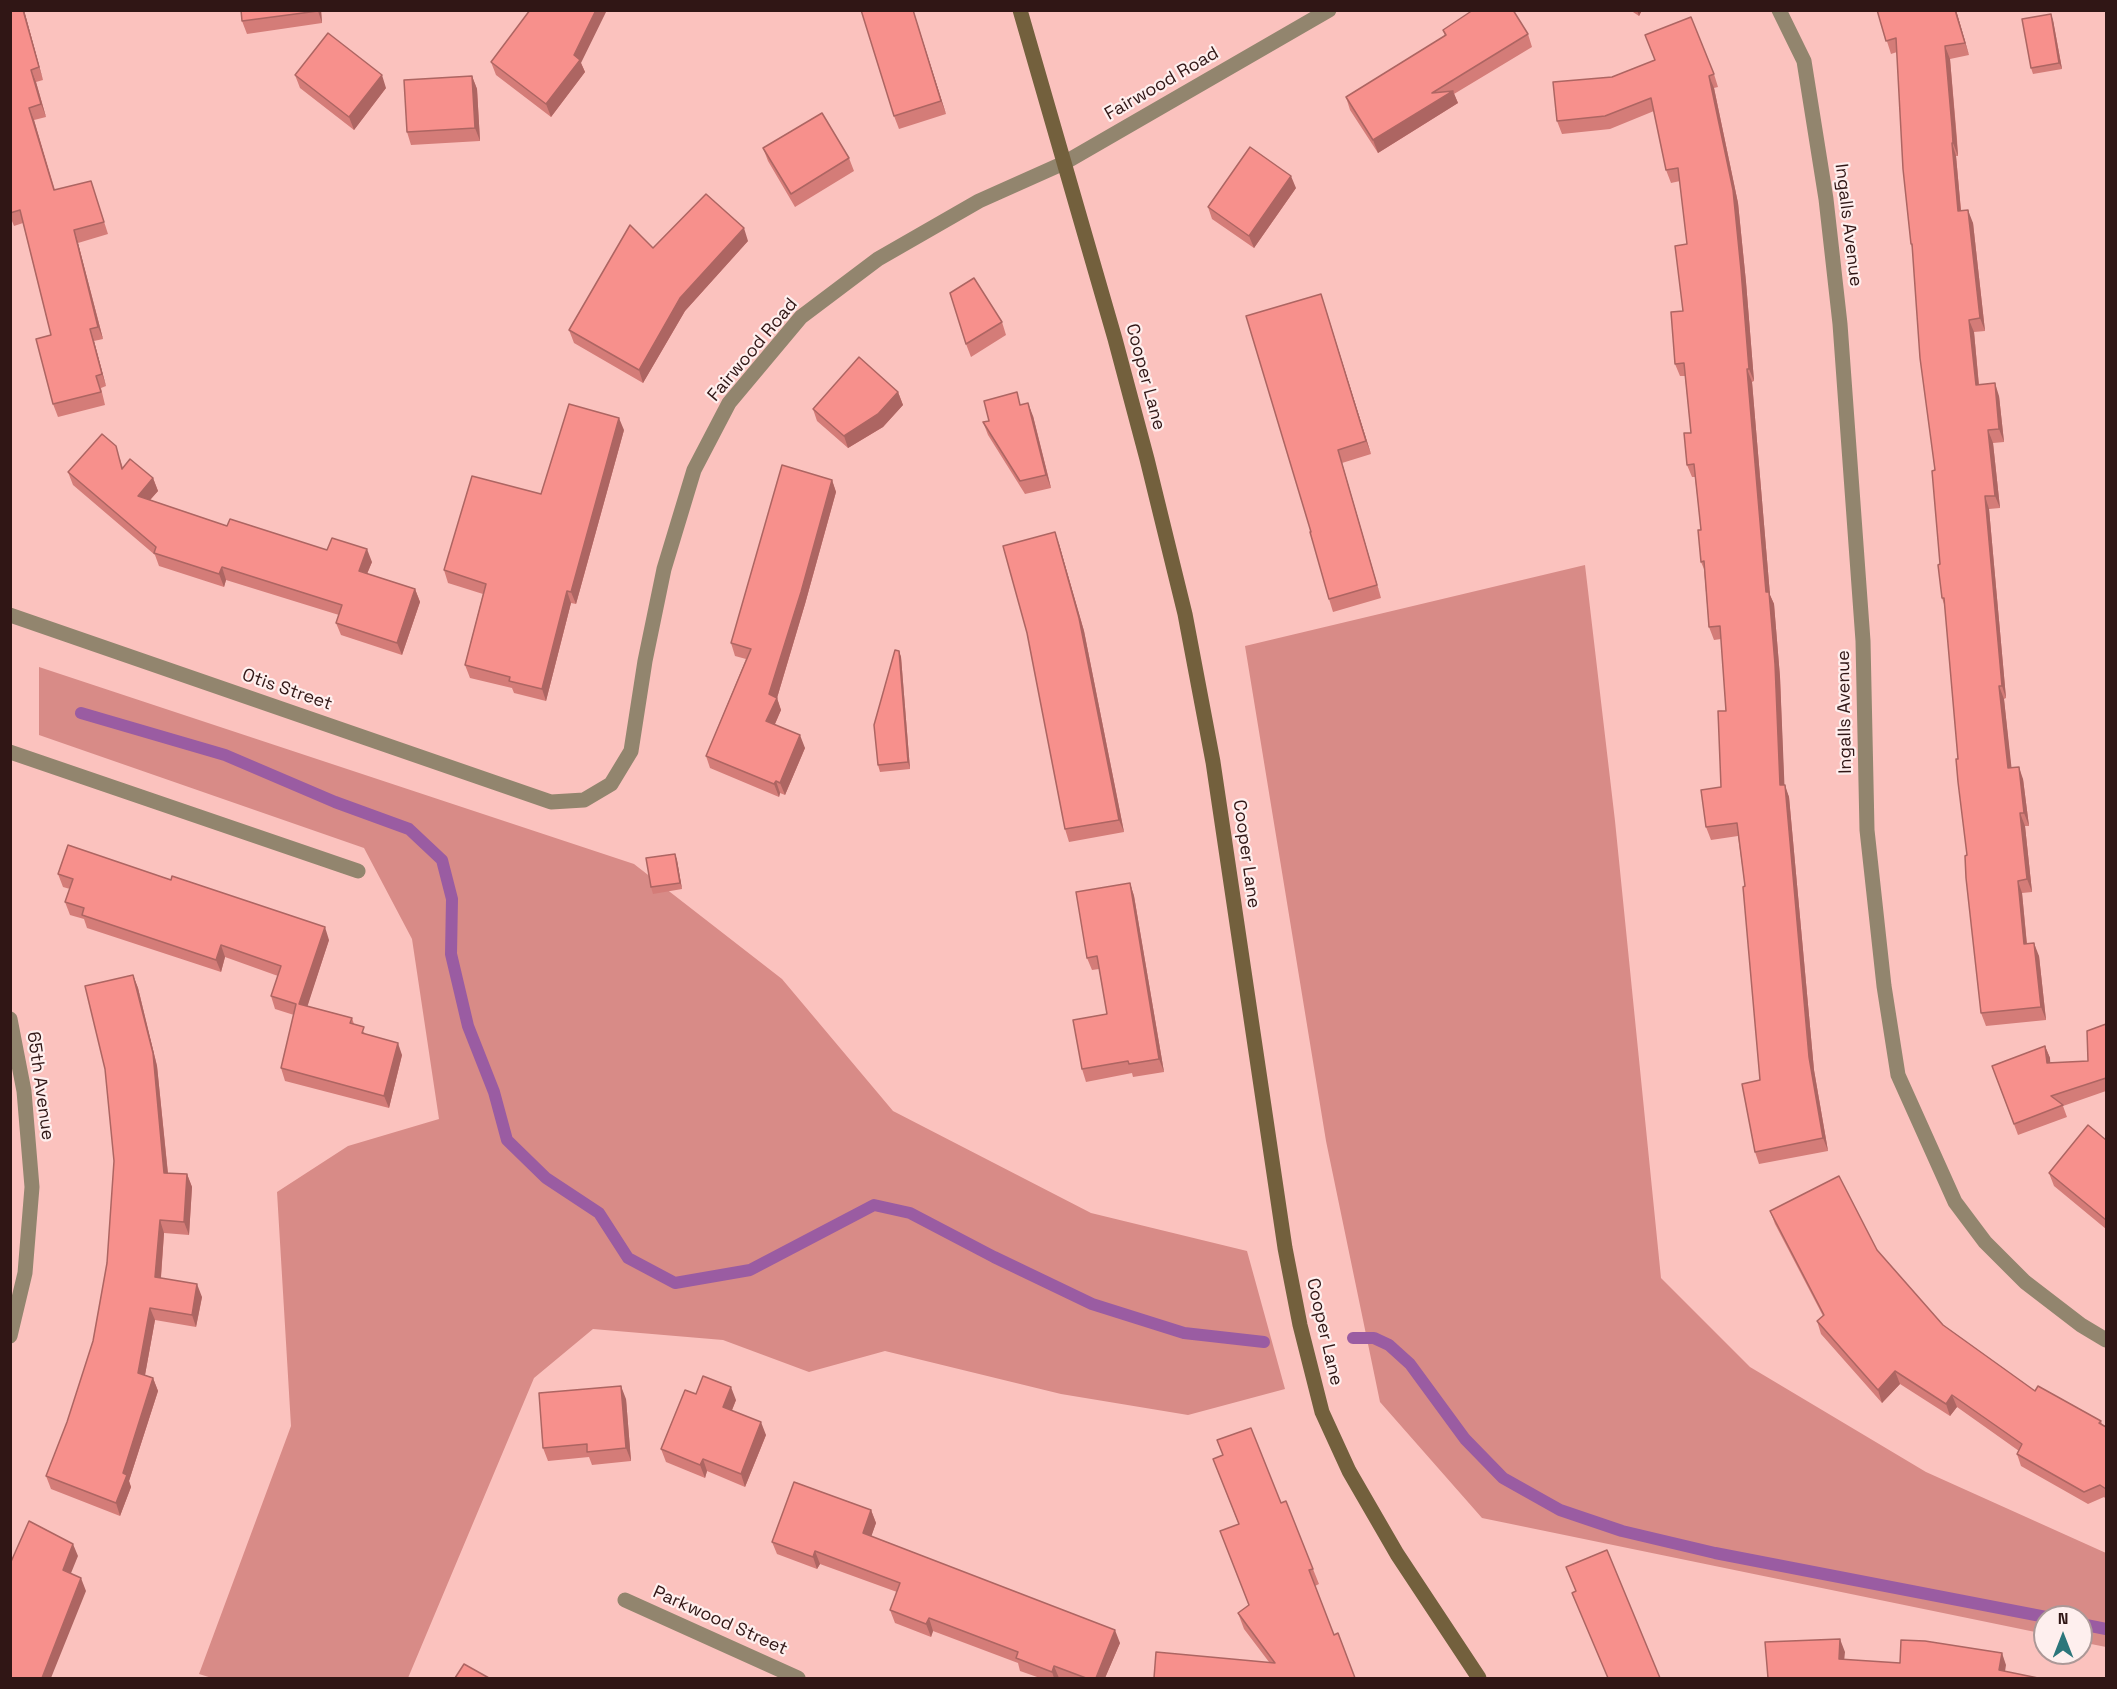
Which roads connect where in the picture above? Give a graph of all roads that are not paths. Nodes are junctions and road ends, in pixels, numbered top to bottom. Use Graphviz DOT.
graph roads {
  1 [pos="1020,10"];
  2 [pos="1329,10"];
  3 [pos="1779,10"];
  4 [pos="1064,163"];
  5 [pos="10,615"];
  6 [pos="10,752"];
  7 [pos="550,802"];
  8 [pos="358,872"];
  9 [pos="10,1020"];
  10 [pos="10,1336"];
  11 [pos="2106,1340"];
  12 [pos="625,1600"];
  13 [pos="798,1678"];
  14 [pos="1479,1678"];
  1 -- 4 [label="street, Cooper Lane"];
  2 -- 4 [label="street, Fairwood Road"];
  3 -- 11 [label="street, Ingalls Avenue"];
  4 -- 7 [label="street, Fairwood Road"];
  4 -- 14 [label="street, Cooper Lane"];
  5 -- 7 [label="street, Otis Street"];
  6 -- 8 [label="street"];
  9 -- 10 [label="street, 65th Avenue"];
  12 -- 13 [label="street, Parkwood Street"];
}
